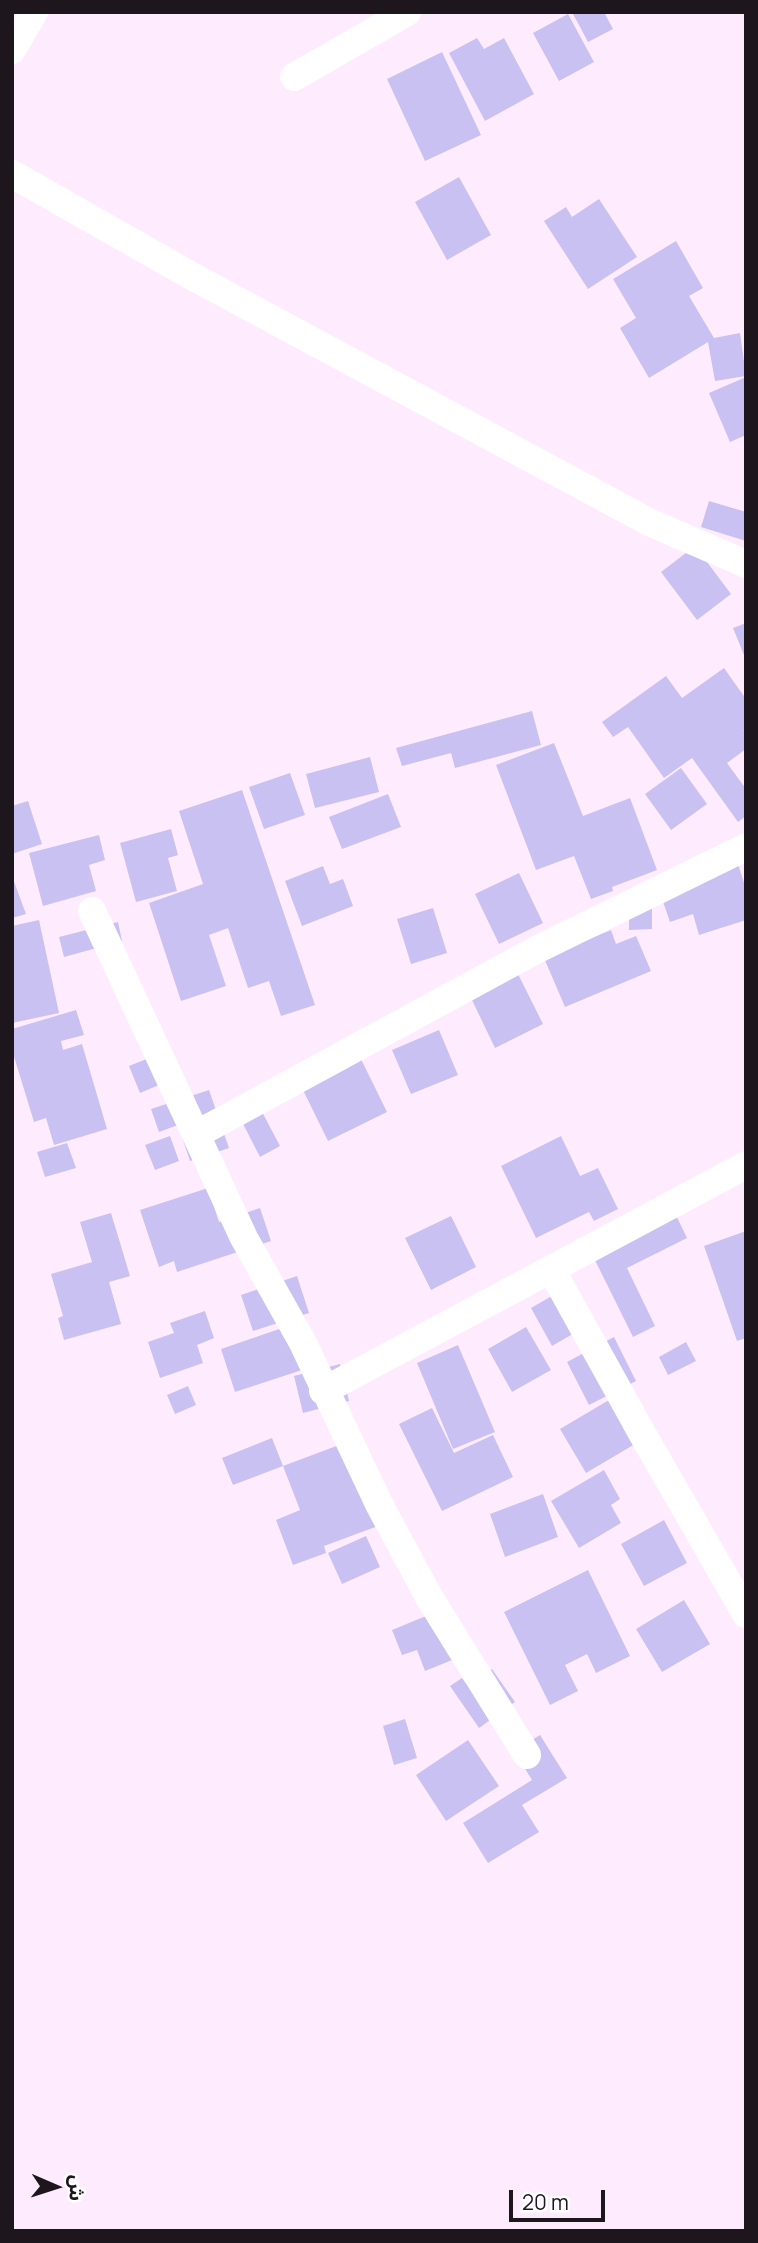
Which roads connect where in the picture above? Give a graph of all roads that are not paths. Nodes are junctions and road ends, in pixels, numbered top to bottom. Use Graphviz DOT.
graph roads {
  1 [pos="34,12"];
  2 [pos="407,12"];
  3 [pos="12,50"];
  4 [pos="294,77"];
  5 [pos="12,174"];
  6 [pos="746,564"];
  7 [pos="746,847"];
  8 [pos="92,911"];
  9 [pos="197,1134"];
  10 [pos="746,1165"];
  11 [pos="551,1269"];
  12 [pos="323,1391"];
  13 [pos="746,1614"];
  14 [pos="527,1755"];
  1 -- 3 [label="street"];
  2 -- 4 [label="street"];
  5 -- 6 [label="street"];
  7 -- 9 [label="street"];
  8 -- 9 [label="street"];
  9 -- 12 [label="street"];
  10 -- 11 [label="street"];
  11 -- 12 [label="street"];
  11 -- 13 [label="street"];
  12 -- 14 [label="street"];
}
